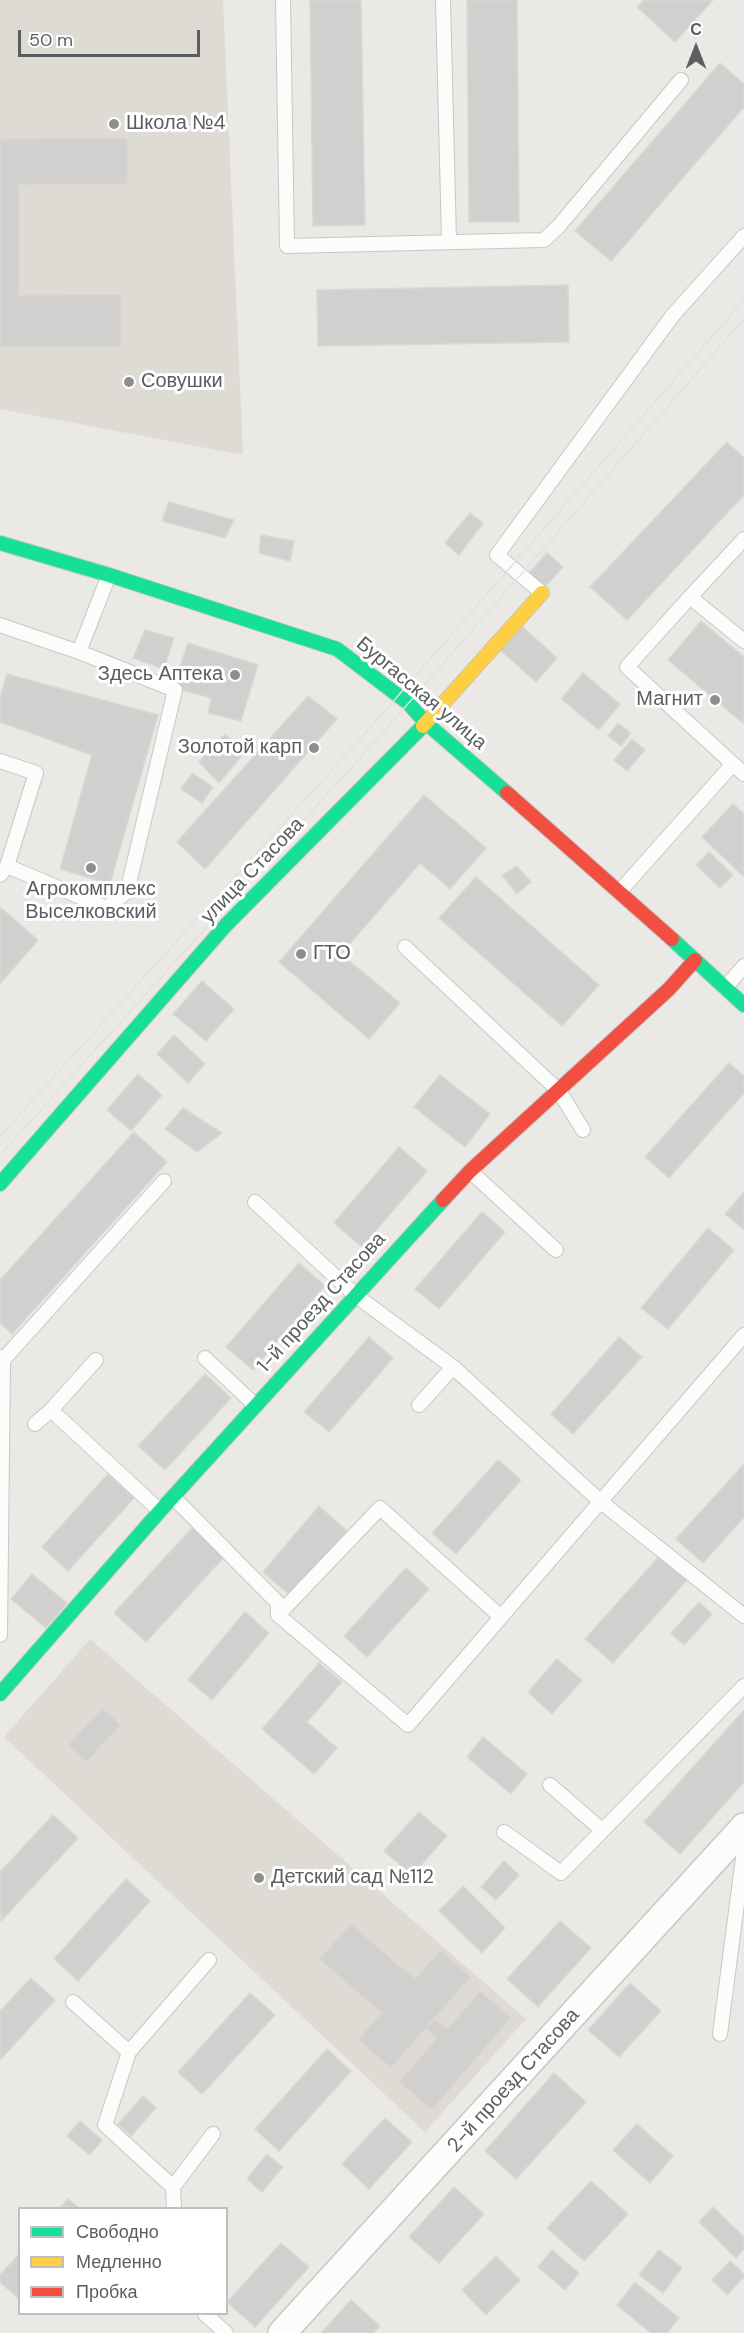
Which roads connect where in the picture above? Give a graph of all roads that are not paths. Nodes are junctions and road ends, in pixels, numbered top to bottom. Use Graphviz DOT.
graph roads {
  1 [pos="283,0"];
  2 [pos="443,0"];
  3 [pos="681,80"];
  4 [pos="744,236"];
  5 [pos="449,241"];
  6 [pos="744,539"];
  7 [pos="0,543"];
  8 [pos="109,575"];
  9 [pos="542,593"];
  10 [pos="690,597"];
  11 [pos="0,625"];
  12 [pos="744,641"];
  13 [pos="79,652"];
  14 [pos="426,723"];
  15 [pos="0,761"];
  16 [pos="733,764"];
  17 [pos="744,774"];
  18 [pos="4,871"];
  19 [pos="620,891"];
  20 [pos="405,947"];
  21 [pos="695,960"];
  22 [pos="744,966"];
  23 [pos="725,988"];
  24 [pos="744,1005"];
  25 [pos="559,1091"];
  26 [pos="583,1130"];
  27 [pos="470,1171"];
  28 [pos="164,1181"];
  29 [pos="0,1184"];
  30 [pos="255,1202"];
  31 [pos="556,1250"];
  32 [pos="355,1295"];
  33 [pos="744,1335"];
  34 [pos="1,1358"];
  35 [pos="205,1358"];
  36 [pos="96,1360"];
  37 [pos="453,1367"];
  38 [pos="255,1406"];
  39 [pos="419,1406"];
  40 [pos="51,1410"];
  41 [pos="35,1424"];
  42 [pos="174,1498"];
  43 [pos="601,1502"];
  44 [pos="160,1511"];
  45 [pos="278,1615"];
  46 [pos="744,1616"];
  47 [pos="501,1617"];
  48 [pos="0,1635"];
  49 [pos="0,1668"];
  50 [pos="12,1681"];
  51 [pos="744,1686"];
  52 [pos="0,1694"];
  53 [pos="550,1785"];
  54 [pos="744,1827"];
  55 [pos="602,1830"];
  56 [pos="504,1832"];
  57 [pos="744,1850"];
  58 [pos="210,1960"];
  59 [pos="73,2002"];
  60 [pos="720,2034"];
  61 [pos="129,2052"];
  62 [pos="213,2134"];
  63 [pos="173,2187"];
  64 [pos="174,2207"];
  65 [pos="208,2315"];
  66 [pos="226,2333"];
  67 [pos="282,2333"];
  1 -- 5 [label="lane"];
  2 -- 5 [label="lane"];
  3 -- 5 [label="lane"];
  4 -- 9 [label="lane"];
  6 -- 10 [label="lane"];
  7 -- 8 [label="street, Бургасская улица"];
  8 -- 13 [label="lane"];
  8 -- 14 [label="street, Бургасская улица"];
  9 -- 14 [label="street, улица Стасова"];
  10 -- 12 [label="lane"];
  10 -- 16 [label="lane"];
  11 -- 13 [label="lane"];
  13 -- 18 [label="lane"];
  14 -- 19 [label="street, Бургасская улица"];
  14 -- 29 [label="street, улица Стасова"];
  15 -- 18 [label="lane"];
  16 -- 17 [label="lane"];
  16 -- 19 [label="lane"];
  19 -- 21 [label="street, Бургасская улица"];
  20 -- 25 [label="lane"];
  21 -- 23 [label="street, Бургасская улица"];
  21 -- 25 [label="street, 1-й проезд Стасова"];
  22 -- 23 [label="lane"];
  23 -- 24 [label="street, Бургасская улица"];
  25 -- 26 [label="lane"];
  25 -- 27 [label="street, 1-й проезд Стасова"];
  27 -- 31 [label="lane"];
  27 -- 32 [label="street, 1-й проезд Стасова"];
  28 -- 34 [label="lane"];
  30 -- 32 [label="lane"];
  32 -- 37 [label="lane"];
  32 -- 38 [label="street, 1-й проезд Стасова"];
  33 -- 43 [label="lane"];
  34 -- 48 [label="lane"];
  35 -- 38 [label="lane"];
  36 -- 40 [label="lane"];
  37 -- 39 [label="lane"];
  37 -- 43 [label="lane"];
  38 -- 42 [label="street, 1-й проезд Стасова"];
  40 -- 41 [label="lane"];
  40 -- 44 [label="lane"];
  42 -- 44 [label="street, 1-й проезд Стасова"];
  42 -- 45 [label="lane"];
  43 -- 46 [label="lane"];
  43 -- 47 [label="lane"];
  44 -- 50 [label="street, 1-й проезд Стасова"];
  45 -- 47 [label="lane"];
  45 -- 47 [label="lane"];
  49 -- 50 [label="lane"];
  50 -- 52 [label="street, 1-й проезд Стасова"];
  51 -- 55 [label="lane"];
  53 -- 55 [label="lane"];
  54 -- 67 [label="street, 2-й проезд Стасова"];
  55 -- 56 [label="lane"];
  57 -- 60 [label="lane"];
  58 -- 61 [label="lane"];
  59 -- 61 [label="lane"];
  61 -- 63 [label="lane"];
  62 -- 63 [label="lane"];
  63 -- 64 [label="lane"];
  65 -- 66 [label="lane"];
}
